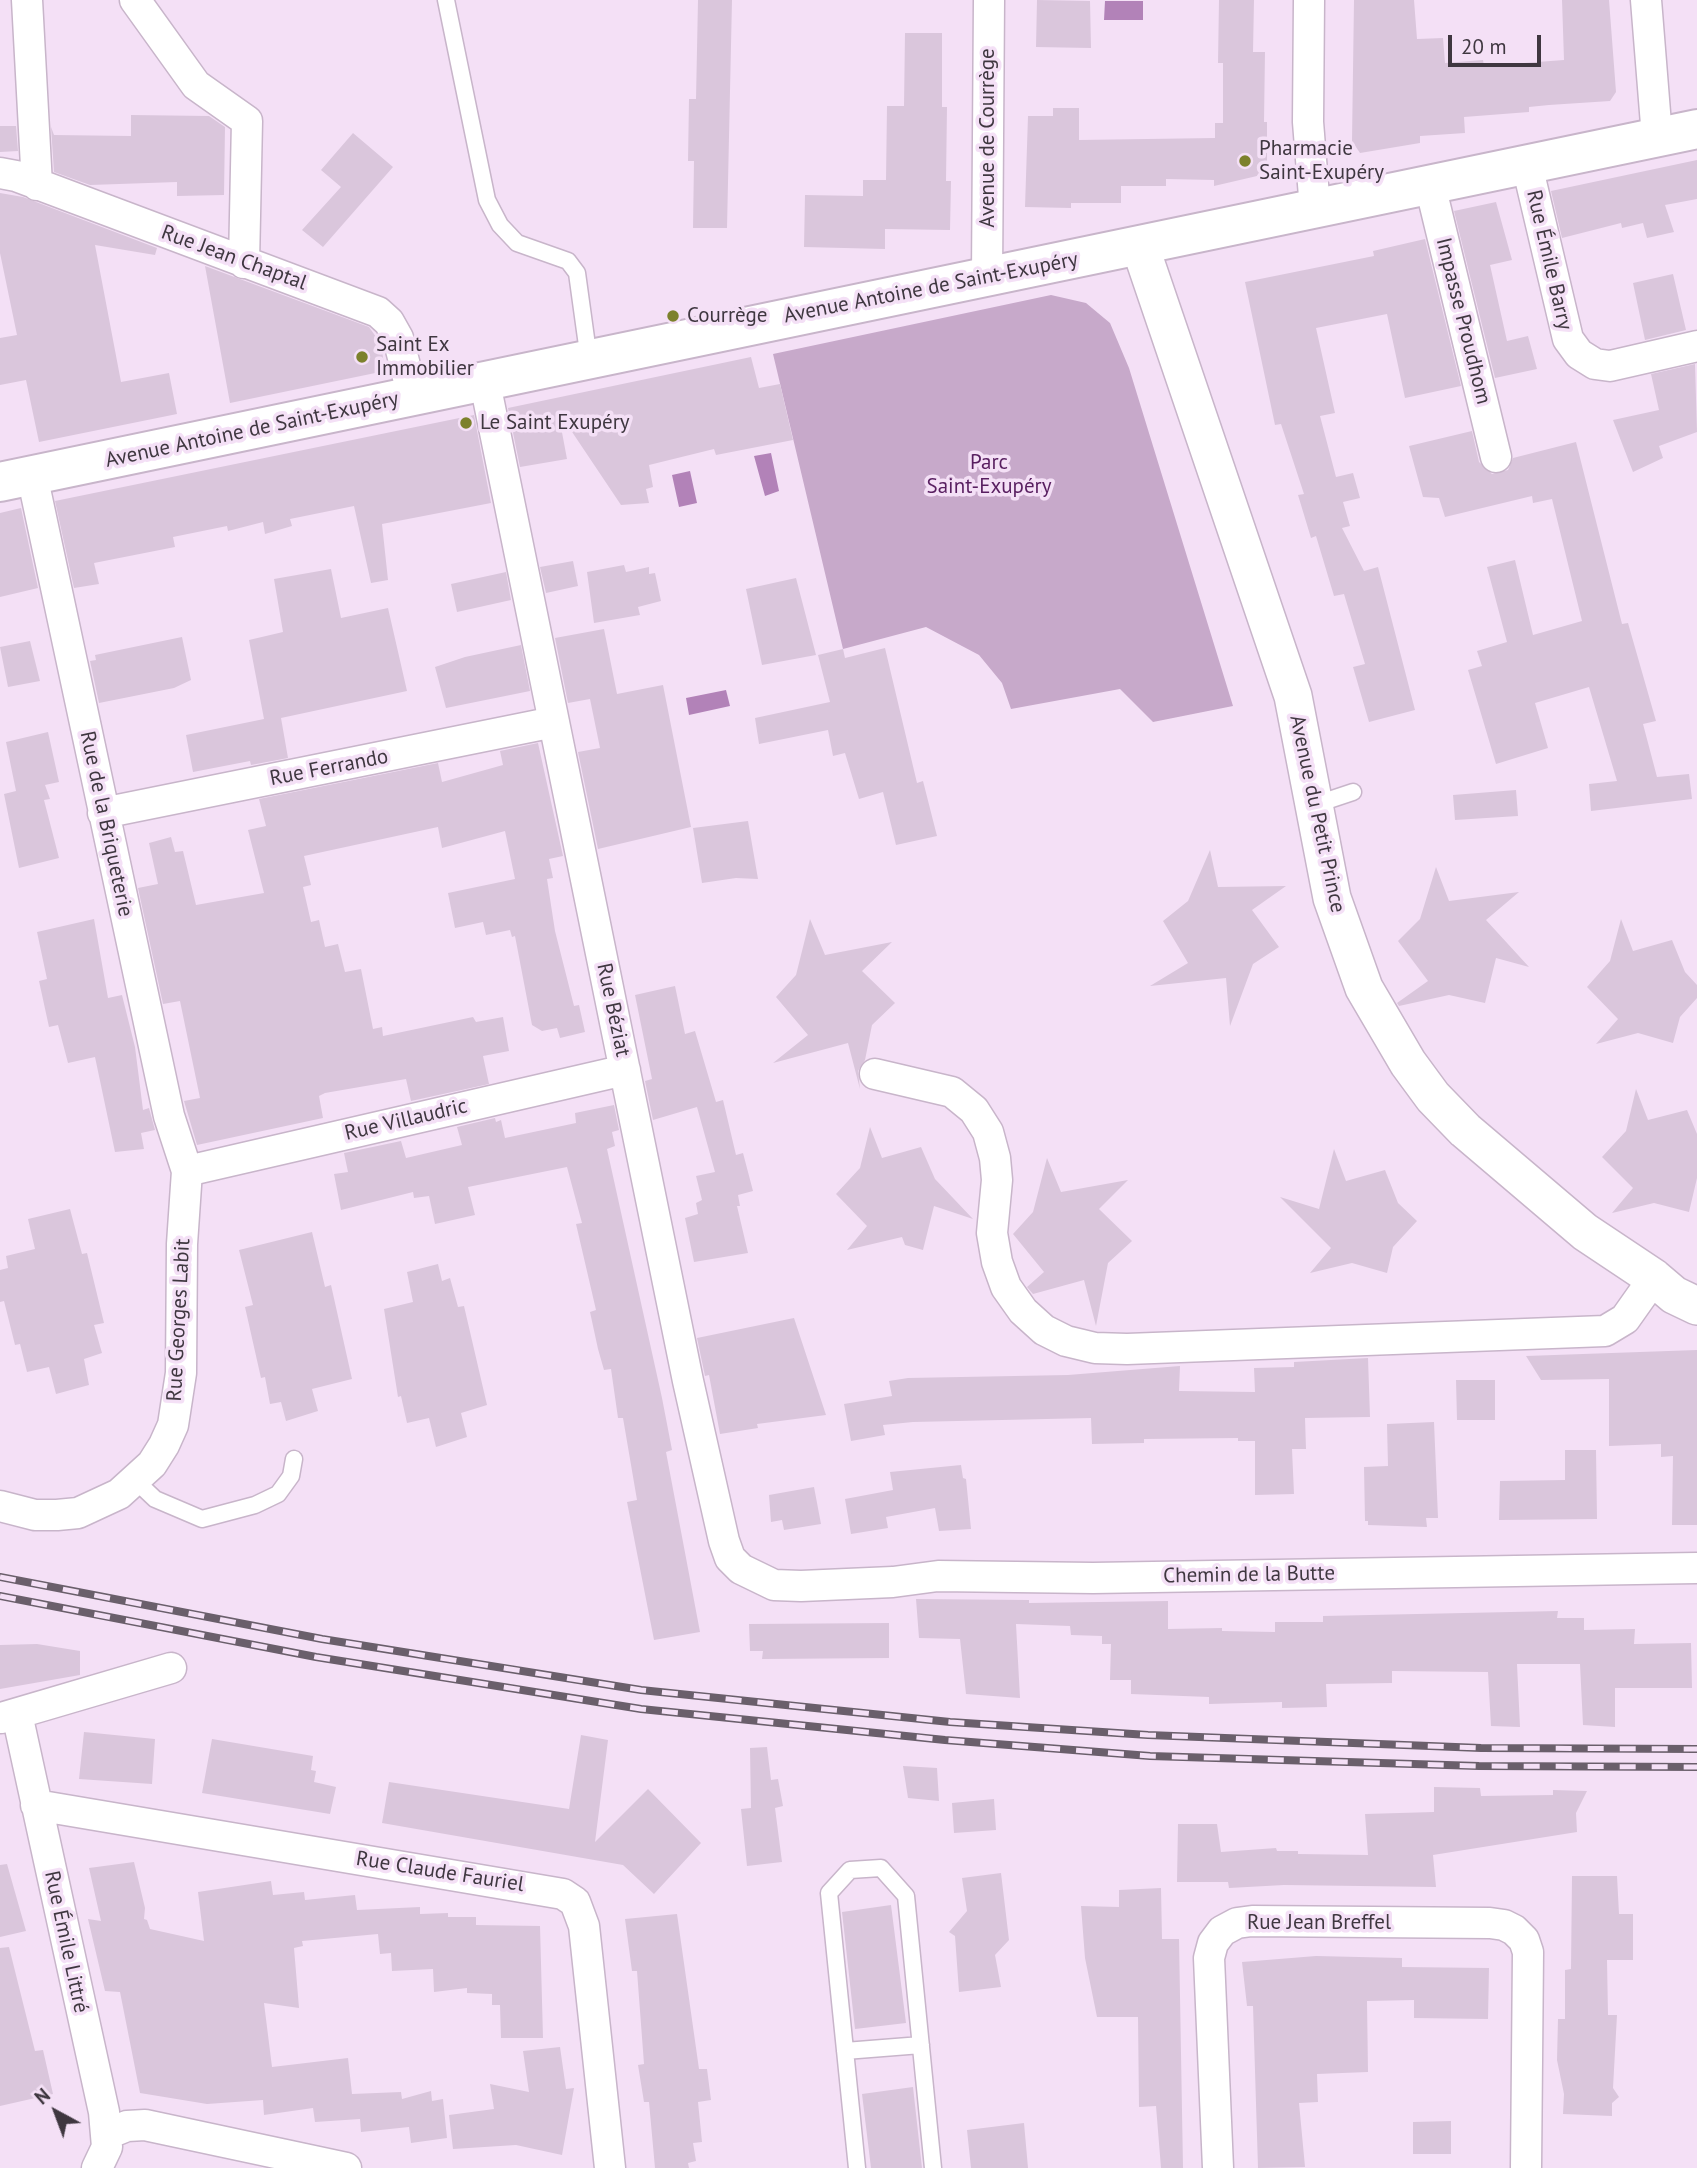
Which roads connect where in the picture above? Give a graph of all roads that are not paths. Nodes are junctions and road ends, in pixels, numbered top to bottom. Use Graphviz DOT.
graph roads {
  1 [pos="27,0"];
  2 [pos="135,0"];
  3 [pos="446,0"];
  4 [pos="989,0"];
  5 [pos="1309,0"];
  6 [pos="1646,0"];
  7 [pos="1697,129"];
  8 [pos="1657,137"];
  9 [pos="1527,165"];
  10 [pos="0,173"];
  11 [pos="37,185"];
  12 [pos="1430,185"];
  13 [pos="1315,208"];
  14 [pos="1140,246"];
  15 [pos="244,263"];
  16 [pos="987,276"];
  17 [pos="1697,346"];
  18 [pos="589,360"];
  19 [pos="485,383"];
  20 [pos="413,397"];
  21 [pos="1496,457"];
  22 [pos="16,478"];
  23 [pos="554,722"];
  24 [pos="1353,792"];
  25 [pos="1314,805"];
  26 [pos="103,813"];
  27 [pos="625,1070"];
  28 [pos="875,1074"];
  29 [pos="187,1171"];
  30 [pos="1654,1278"];
  31 [pos="1697,1290"];
  32 [pos="1697,1306"];
  33 [pos="295,1459"];
  34 [pos="136,1481"];
  35 [pos="0,1506"];
  36 [pos="1697,1569"];
  37 [pos="801,1586"];
  38 [pos="171,1668"];
  39 [pos="9,1716"];
  40 [pos="36,1805"];
  41 [pos="921,2045"];
  42 [pos="845,2051"];
  43 [pos="107,2134"];
  44 [pos="97,2168"];
  45 [pos="346,2168"];
  46 [pos="610,2168"];
  47 [pos="858,2168"];
  48 [pos="933,2168"];
  49 [pos="1218,2168"];
  50 [pos="1526,2168"];
  1 -- 11 [label="street"];
  2 -- 15 [label="street"];
  3 -- 18 [label="lane"];
  4 -- 16 [label="street, Avenue de Courrège"];
  5 -- 13 [label="street"];
  6 -- 8 [label="street"];
  7 -- 8 [label="main road, Avenue Antoine de Saint-Exupéry"];
  8 -- 9 [label="main road, Avenue Antoine de Saint-Exupéry"];
  9 -- 12 [label="main road, Avenue Antoine de Saint-Exupéry"];
  9 -- 17 [label="street, Rue Émile Barry"];
  10 -- 11 [label="street, Rue Jean Chaptal"];
  11 -- 15 [label="street, Rue Jean Chaptal"];
  12 -- 13 [label="main road, Avenue Antoine de Saint-Exupéry"];
  12 -- 21 [label="street, Impasse Proudhom"];
  13 -- 14 [label="main road, Avenue Antoine de Saint-Exupéry"];
  14 -- 16 [label="main road, Avenue Antoine de Saint-Exupéry"];
  14 -- 25 [label="street, Avenue du Petit Prince"];
  15 -- 20 [label="street, Rue Jean Chaptal"];
  16 -- 18 [label="main road, Avenue Antoine de Saint-Exupéry"];
  18 -- 19 [label="main road, Avenue Antoine de Saint-Exupéry"];
  19 -- 20 [label="main road, Avenue Antoine de Saint-Exupéry"];
  19 -- 23 [label="street, Rue Béziat"];
  20 -- 22 [label="main road, Avenue Antoine de Saint-Exupéry"];
  22 -- 26 [label="street, Rue de la Briqueterie"];
  23 -- 26 [label="street, Rue Ferrando"];
  23 -- 27 [label="street, Rue Béziat"];
  24 -- 25 [label="lane"];
  25 -- 30 [label="street, Avenue du Petit Prince"];
  26 -- 29 [label="street, Rue de la Briqueterie"];
  27 -- 29 [label="street, Rue Villaudric"];
  27 -- 37 [label="street, Rue Béziat"];
  28 -- 30 [label="street"];
  29 -- 34 [label="street, Rue Georges Labit"];
  30 -- 31 [label="street, Avenue du Petit Prince"];
  30 -- 32 [label="street, Avenue du Petit Prince"];
  33 -- 34 [label="lane"];
  34 -- 35 [label="street, Rue Georges Labit"];
  36 -- 37 [label="street, Chemin de la Butte"];
  38 -- 39 [label="street"];
  39 -- 40 [label="street, Rue Émile Littré"];
  40 -- 43 [label="street, Rue Émile Littré"];
  40 -- 46 [label="street, Rue Claude Fauriel"];
  41 -- 42 [label="lane"];
  41 -- 42 [label="lane"];
  41 -- 48 [label="lane"];
  42 -- 47 [label="lane"];
  43 -- 44 [label="street, Rue Émile Littré"];
  43 -- 45 [label="street"];
  49 -- 50 [label="street, Rue Jean Breffel"];
}
